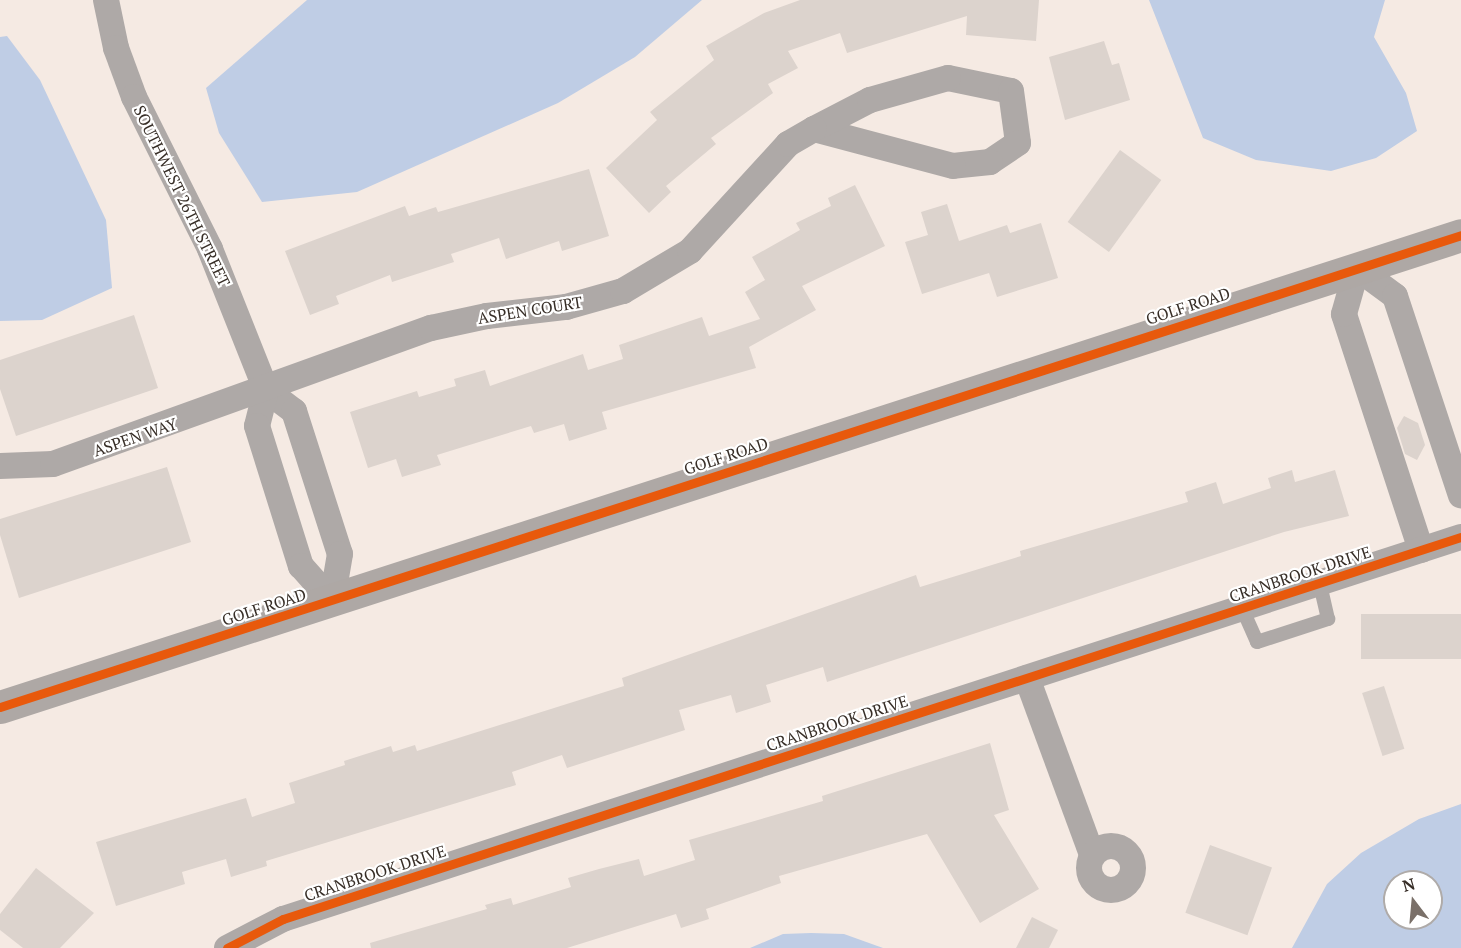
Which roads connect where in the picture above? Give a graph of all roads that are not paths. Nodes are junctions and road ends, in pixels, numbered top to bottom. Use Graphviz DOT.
graph roads {
  1 [pos="106,0"];
  2 [pos="814,129"];
  3 [pos="1461,235"];
  4 [pos="1357,268"];
  5 [pos="266,390"];
  6 [pos="0,466"];
  7 [pos="1461,495"];
  8 [pos="1461,537"];
  9 [pos="1421,550"];
  10 [pos="1320,583"];
  11 [pos="332,601"];
  12 [pos="1242,608"];
  13 [pos="1027,678"];
  14 [pos="0,707"];
  15 [pos="1092,855"];
  16 [pos="227,948"];
  1 -- 5 [label="street, SOUTHWEST 26TH STREET"];
  2 -- 2 [label="street, ASPEN COURT"];
  2 -- 5 [label="street, ASPEN COURT"];
  3 -- 4 [label="street, GOLF ROAD"];
  4 -- 7 [label="street"];
  4 -- 9 [label="street"];
  4 -- 11 [label="street, GOLF ROAD"];
  5 -- 6 [label="street, ASPEN WAY"];
  5 -- 11 [label="street"];
  5 -- 11 [label="street"];
  8 -- 9 [label="street, CRANBROOK DRIVE"];
  9 -- 10 [label="street, CRANBROOK DRIVE"];
  10 -- 12 [label="street, CRANBROOK DRIVE"];
  10 -- 12 [label="lane"];
  11 -- 14 [label="street, GOLF ROAD"];
  12 -- 13 [label="street, CRANBROOK DRIVE"];
  13 -- 15 [label="street"];
  13 -- 16 [label="street, CRANBROOK DRIVE"];
}
